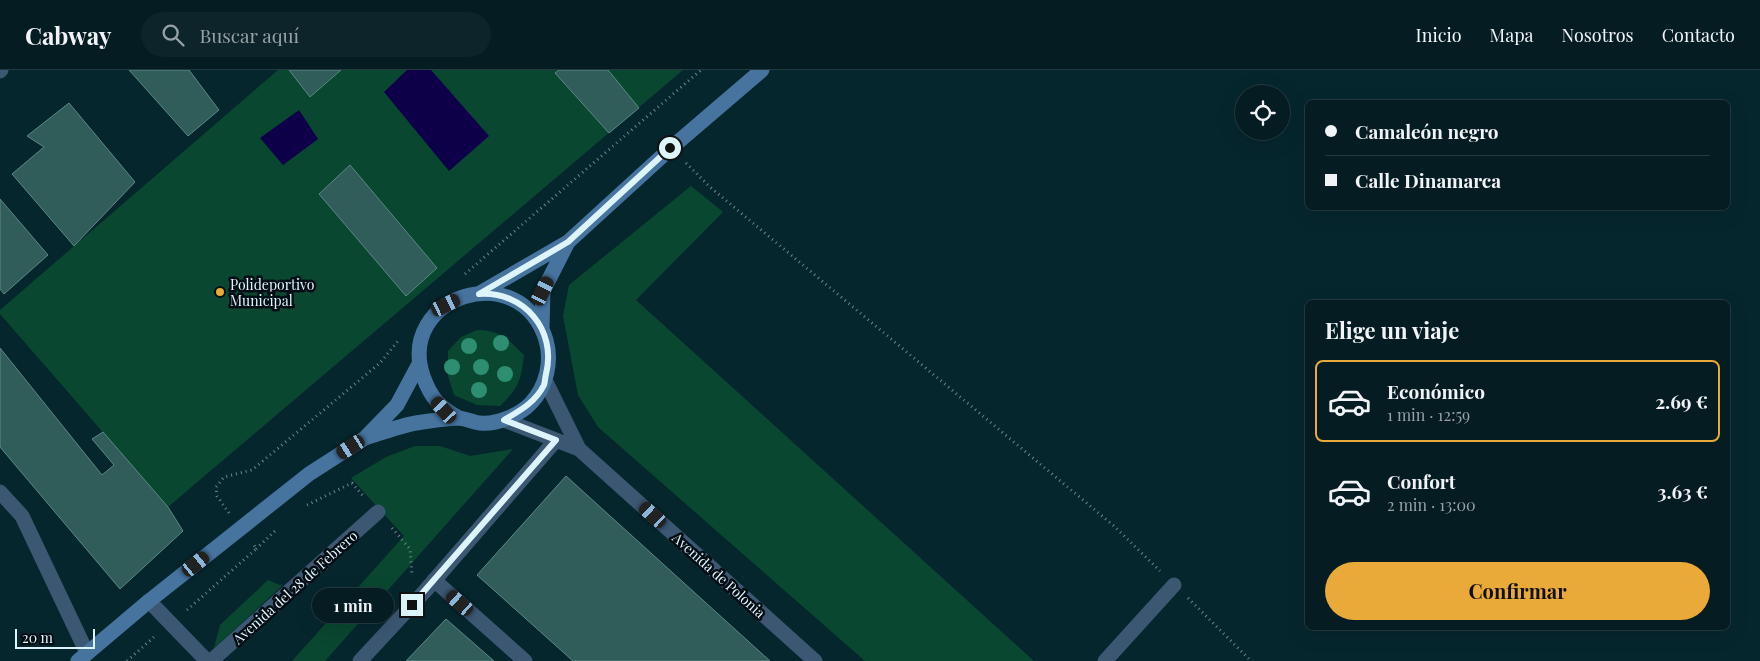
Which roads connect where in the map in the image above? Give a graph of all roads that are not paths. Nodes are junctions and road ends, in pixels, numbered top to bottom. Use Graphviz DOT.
graph roads {
  1 [pos="761,70"];
  2 [pos="568,242"];
  3 [pos="479,294"];
  4 [pos="542,328"];
  5 [pos="421,341"];
  6 [pos="408,351"];
  7 [pos="413,368"];
  8 [pos="545,380"];
  9 [pos="459,418"];
  10 [pos="504,420"];
  11 [pos="365,438"];
  12 [pos="556,440"];
  13 [pos="579,449"];
  14 [pos="0,492"];
  15 [pos="378,512"];
  16 [pos="1174,585"];
  17 [pos="430,586"];
  18 [pos="149,601"];
  19 [pos="83,657"];
  20 [pos="209,661"];
  21 [pos="360,661"];
  22 [pos="525,661"];
  23 [pos="815,661"];
  24 [pos="1105,661"];
  1 -- 2 [label="main road"];
  2 -- 3 [label="main road"];
  2 -- 4 [label="main road"];
  3 -- 4 [label="main road"];
  3 -- 5 [label="main road"];
  4 -- 8 [label="main road"];
  5 -- 6 [label="main road"];
  5 -- 7 [label="main road"];
  7 -- 9 [label="main road"];
  7 -- 11 [label="main road"];
  8 -- 10 [label="main road"];
  8 -- 13 [label="street, Avenida de Polonia"];
  9 -- 10 [label="main road"];
  9 -- 11 [label="main road"];
  10 -- 12 [label="street, Avenida de Polonia"];
  11 -- 18 [label="main road"];
  12 -- 13 [label="street, Avenida de Polonia"];
  12 -- 17 [label="street"];
  13 -- 23 [label="street, Avenida de Polonia"];
  14 -- 19 [label="street"];
  15 -- 20 [label="street, Avenida del 28 de Febrero"];
  16 -- 24 [label="street"];
  17 -- 21 [label="street"];
  17 -- 22 [label="street"];
  18 -- 19 [label="main road"];
  18 -- 20 [label="street"];
}
